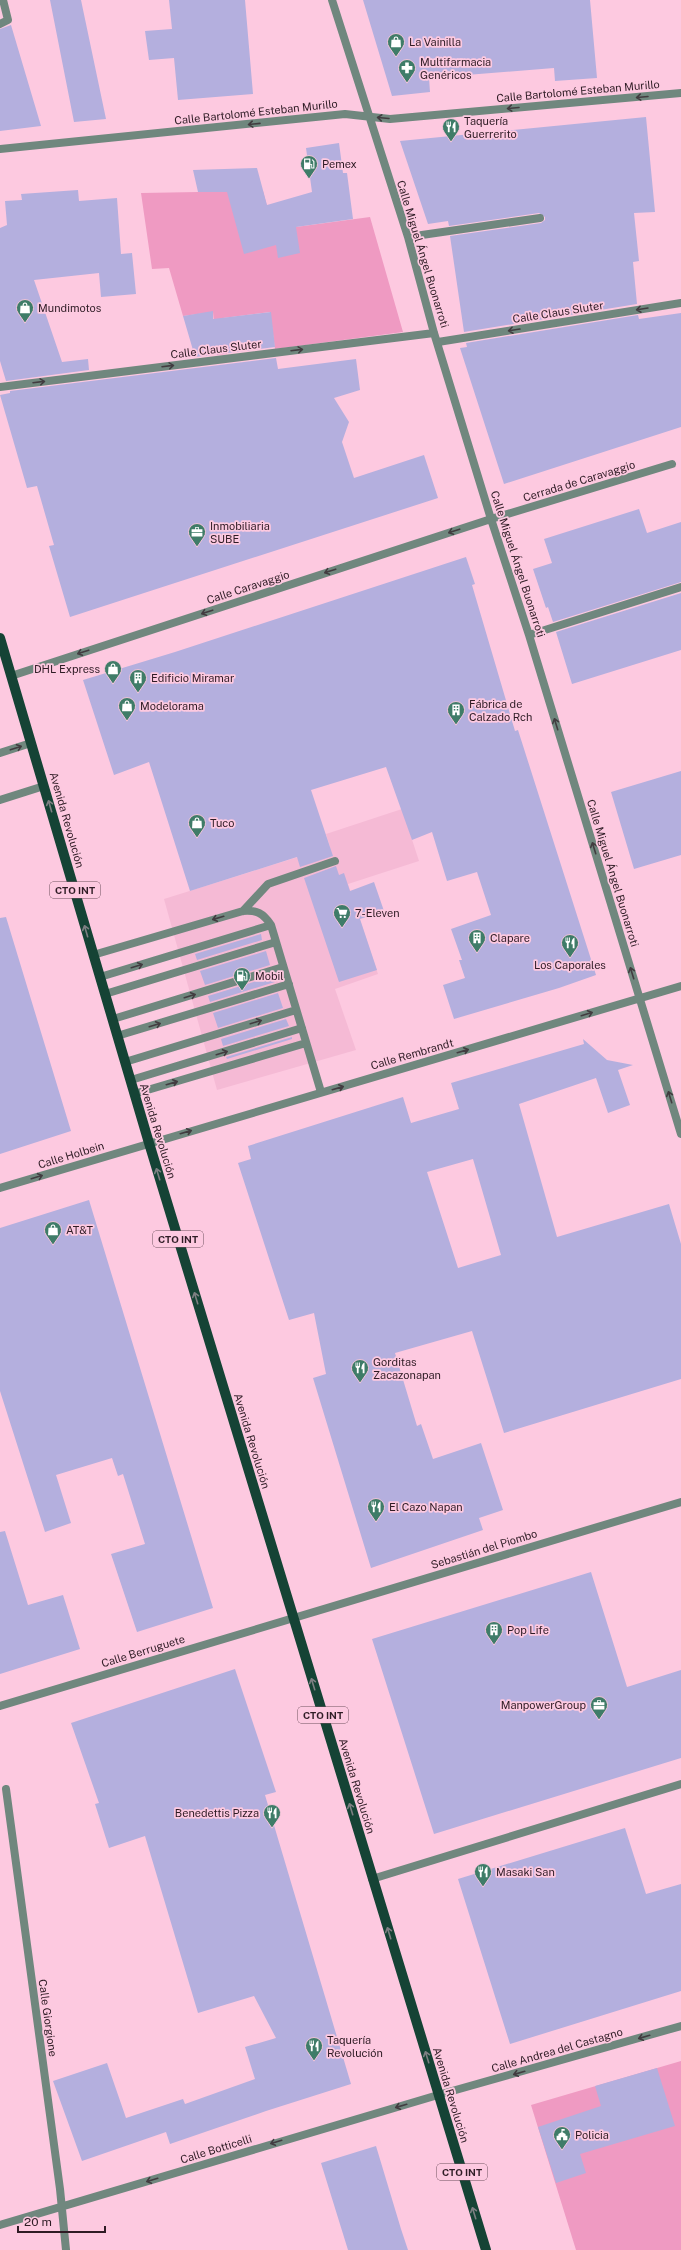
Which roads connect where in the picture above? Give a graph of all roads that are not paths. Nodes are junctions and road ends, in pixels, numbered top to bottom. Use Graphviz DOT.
graph roads {
  1 [pos="3,0"];
  2 [pos="332,0"];
  3 [pos="0,24"];
  4 [pos="681,93"];
  5 [pos="368,117"];
  6 [pos="0,149"];
  7 [pos="540,218"];
  8 [pos="408,237"];
  9 [pos="681,303"];
  10 [pos="434,333"];
  11 [pos="438,342"];
  12 [pos="0,387"];
  13 [pos="672,464"];
  14 [pos="491,519"];
  15 [pos="681,587"];
  16 [pos="529,635"];
  17 [pos="0,638"];
  18 [pos="11,676"];
  19 [pos="31,744"];
  20 [pos="0,754"];
  21 [pos="44,786"];
  22 [pos="0,800"];
  23 [pos="335,861"];
  24 [pos="243,911"];
  25 [pos="271,925"];
  26 [pos="276,942"];
  27 [pos="93,955"];
  28 [pos="284,968"];
  29 [pos="100,977"];
  30 [pos="289,984"];
  31 [pos="681,986"];
  32 [pos="105,994"];
  33 [pos="640,999"];
  34 [pos="296,1010"];
  35 [pos="113,1019"];
  36 [pos="302,1028"];
  37 [pos="117,1036"];
  38 [pos="306,1043"];
  39 [pos="125,1062"];
  40 [pos="131,1080"];
  41 [pos="321,1092"];
  42 [pos="134,1094"];
  43 [pos="681,1134"];
  44 [pos="149,1143"];
  45 [pos="0,1188"];
  46 [pos="681,1502"];
  47 [pos="293,1618"];
  48 [pos="0,1706"];
  49 [pos="681,1784"];
  50 [pos="6,1789"];
  51 [pos="372,1879"];
  52 [pos="681,2026"];
  53 [pos="438,2094"];
  54 [pos="62,2206"];
  55 [pos="0,2225"];
  56 [pos="66,2250"];
  57 [pos="486,2250"];
  1 -- 3 [label="street"];
  2 -- 5 [label="street, Calle Miguel Ángel Buonarroti"];
  4 -- 5 [label="street, Calle Bartolomé Esteban Murillo, one-way"];
  5 -- 6 [label="street, Calle Bartolomé Esteban Murillo, one-way"];
  5 -- 8 [label="street, Calle Miguel Ángel Buonarroti"];
  7 -- 8 [label="street"];
  8 -- 10 [label="street, Calle Miguel Ángel Buonarroti"];
  9 -- 11 [label="street, Calle Claus Sluter, one-way"];
  10 -- 11 [label="street, Calle Miguel Ángel Buonarroti"];
  12 -- 10 [label="street, Calle Claus Sluter, one-way"];
  11 -- 14 [label="street, Calle Miguel Ángel Buonarroti"];
  13 -- 14 [label="street, Cerrada de Caravaggio"];
  14 -- 16 [label="street, Calle Miguel Ángel Buonarroti"];
  14 -- 18 [label="street, Calle Caravaggio, one-way"];
  15 -- 16 [label="street"];
  33 -- 16 [label="street, Calle Miguel Ángel Buonarroti, one-way"];
  17 -- 18 [label="main road, Avenida Revolución / CTO INT"];
  18 -- 19 [label="main road, Avenida Revolución / CTO INT"];
  20 -- 19 [label="street, one-way"];
  19 -- 21 [label="main road, Avenida Revolución / CTO INT"];
  21 -- 22 [label="street"];
  27 -- 21 [label="main road, Avenida Revolución / CTO INT, one-way"];
  23 -- 24 [label="street"];
  24 -- 25 [label="street"];
  24 -- 27 [label="street, one-way"];
  25 -- 26 [label="street"];
  29 -- 25 [label="street, one-way"];
  26 -- 28 [label="street"];
  26 -- 32 [label="street"];
  27 -- 29 [label="main road, Avenida Revolución / CTO INT"];
  28 -- 30 [label="street"];
  35 -- 28 [label="street, one-way"];
  29 -- 32 [label="main road, Avenida Revolución / CTO INT"];
  30 -- 34 [label="street"];
  37 -- 30 [label="street, one-way"];
  31 -- 33 [label="street, Calle Rembrandt"];
  32 -- 35 [label="main road, Avenida Revolución / CTO INT"];
  41 -- 33 [label="street, Calle Rembrandt, one-way"];
  43 -- 33 [label="street, Calle Miguel Ángel Buonarroti, one-way"];
  34 -- 36 [label="street"];
  39 -- 34 [label="street, one-way"];
  35 -- 37 [label="main road, Avenida Revolución / CTO INT"];
  36 -- 38 [label="street"];
  40 -- 36 [label="street, one-way"];
  37 -- 39 [label="main road, Avenida Revolución / CTO INT"];
  38 -- 41 [label="street"];
  42 -- 38 [label="street, one-way"];
  39 -- 40 [label="main road, Avenida Revolución / CTO INT"];
  40 -- 42 [label="main road, Avenida Revolución / CTO INT"];
  44 -- 41 [label="street, Calle Rembrandt, one-way"];
  42 -- 44 [label="main road, Avenida Revolución / CTO INT"];
  45 -- 44 [label="street, Calle Holbein, one-way"];
  47 -- 44 [label="main road, Avenida Revolución / CTO INT, one-way"];
  46 -- 47 [label="street, Sebastián del Piombo"];
  47 -- 48 [label="street, Calle Berruguete"];
  51 -- 47 [label="main road, Avenida Revolución / CTO INT, one-way"];
  49 -- 51 [label="street"];
  50 -- 54 [label="street, Calle Giorgione"];
  53 -- 51 [label="main road, Avenida Revolución / CTO INT, one-way"];
  52 -- 53 [label="street, Calle Andrea del Castagno, one-way"];
  53 -- 54 [label="street, Calle Botticelli, one-way"];
  57 -- 53 [label="main road, Avenida Revolución / CTO INT, one-way"];
  54 -- 55 [label="street, Calle Botticelli"];
  54 -- 56 [label="street, Calle Giorgione"];
}
